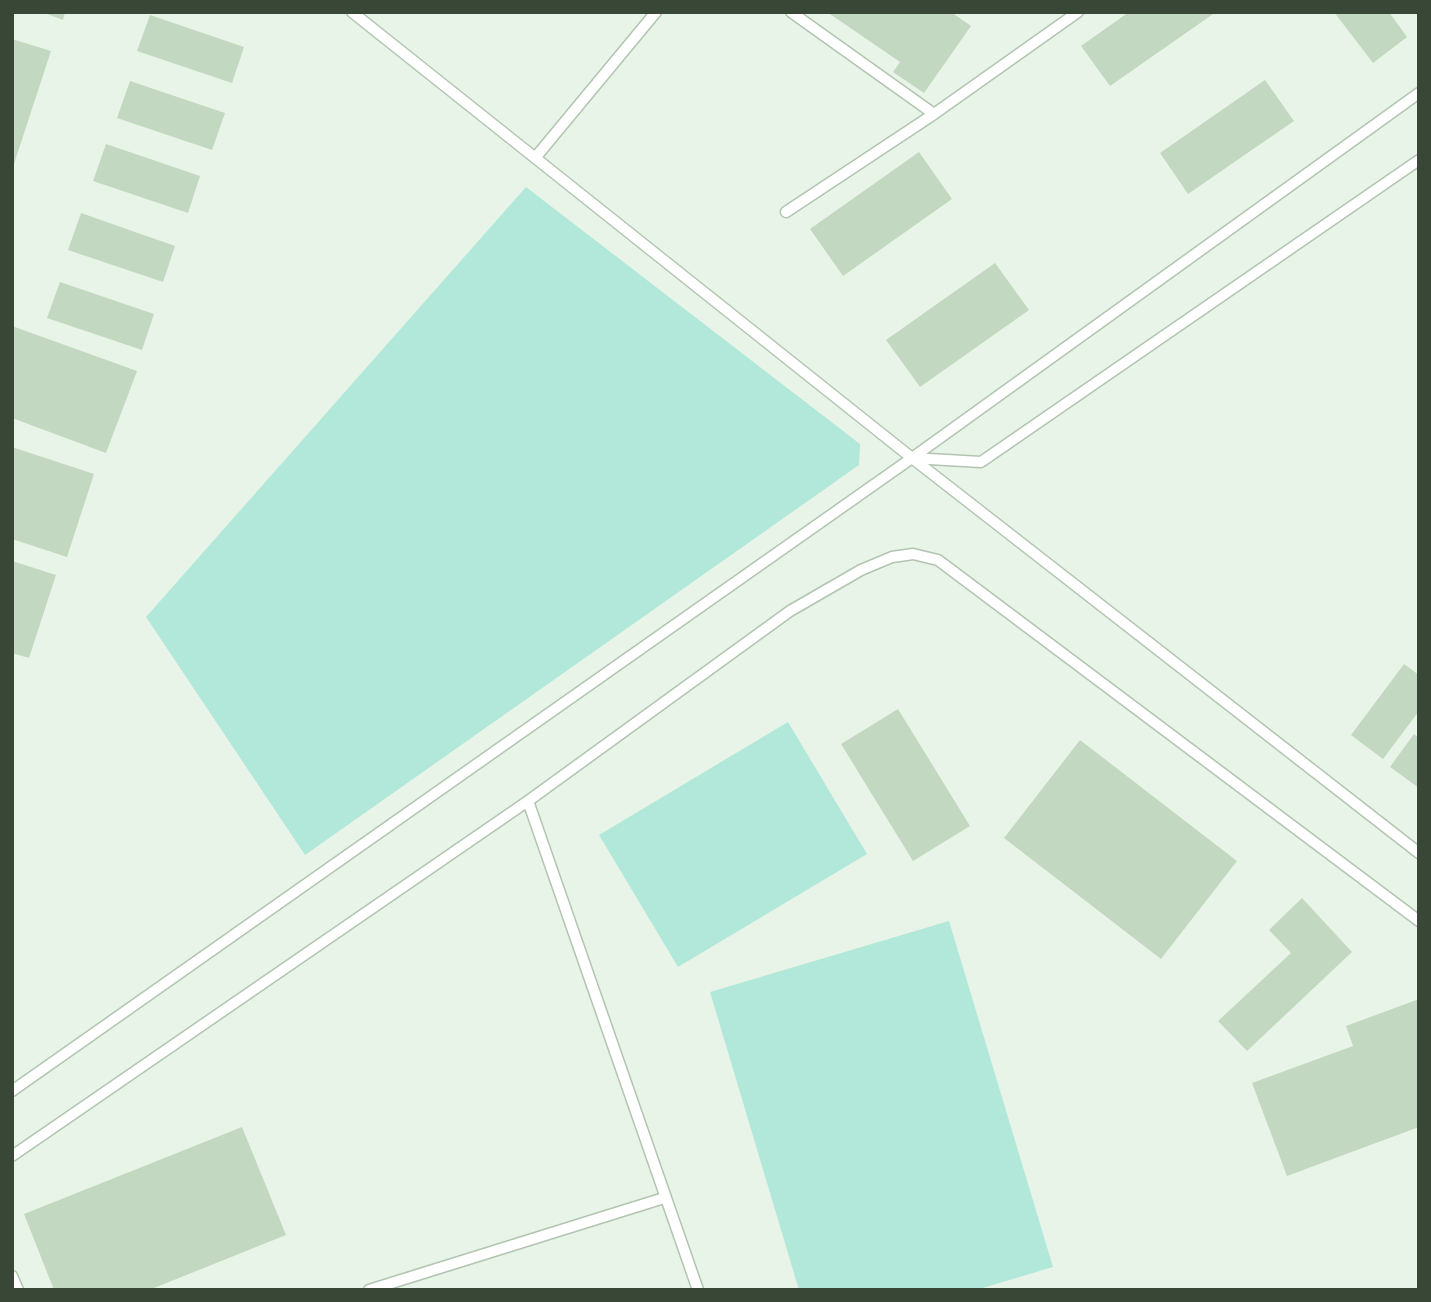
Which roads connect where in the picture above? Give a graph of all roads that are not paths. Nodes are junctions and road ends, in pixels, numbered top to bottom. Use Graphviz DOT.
graph roads {
  1 [pos="352,12"];
  2 [pos="656,12"];
  3 [pos="791,12"];
  4 [pos="1078,12"];
  5 [pos="1419,93"];
  6 [pos="934,114"];
  7 [pos="535,158"];
  8 [pos="1419,160"];
  9 [pos="786,212"];
  10 [pos="912,458"];
  11 [pos="528,802"];
  12 [pos="1419,853"];
  13 [pos="1419,921"];
  14 [pos="12,1091"];
  15 [pos="12,1156"];
  16 [pos="664,1198"];
  17 [pos="12,1276"];
  18 [pos="391,1287"];
  19 [pos="18,1290"];
  20 [pos="369,1290"];
  21 [pos="698,1290"];
  1 -- 7 [label="lane"];
  2 -- 7 [label="lane"];
  3 -- 6 [label="lane"];
  4 -- 6 [label="lane"];
  5 -- 10 [label="lane"];
  6 -- 9 [label="lane"];
  7 -- 10 [label="lane"];
  8 -- 10 [label="lane"];
  10 -- 12 [label="lane"];
  10 -- 14 [label="lane"];
  11 -- 13 [label="lane"];
  11 -- 15 [label="lane"];
  11 -- 16 [label="lane"];
  16 -- 18 [label="lane"];
  16 -- 21 [label="lane"];
  17 -- 19 [label="lane"];
  18 -- 20 [label="lane"];
}
